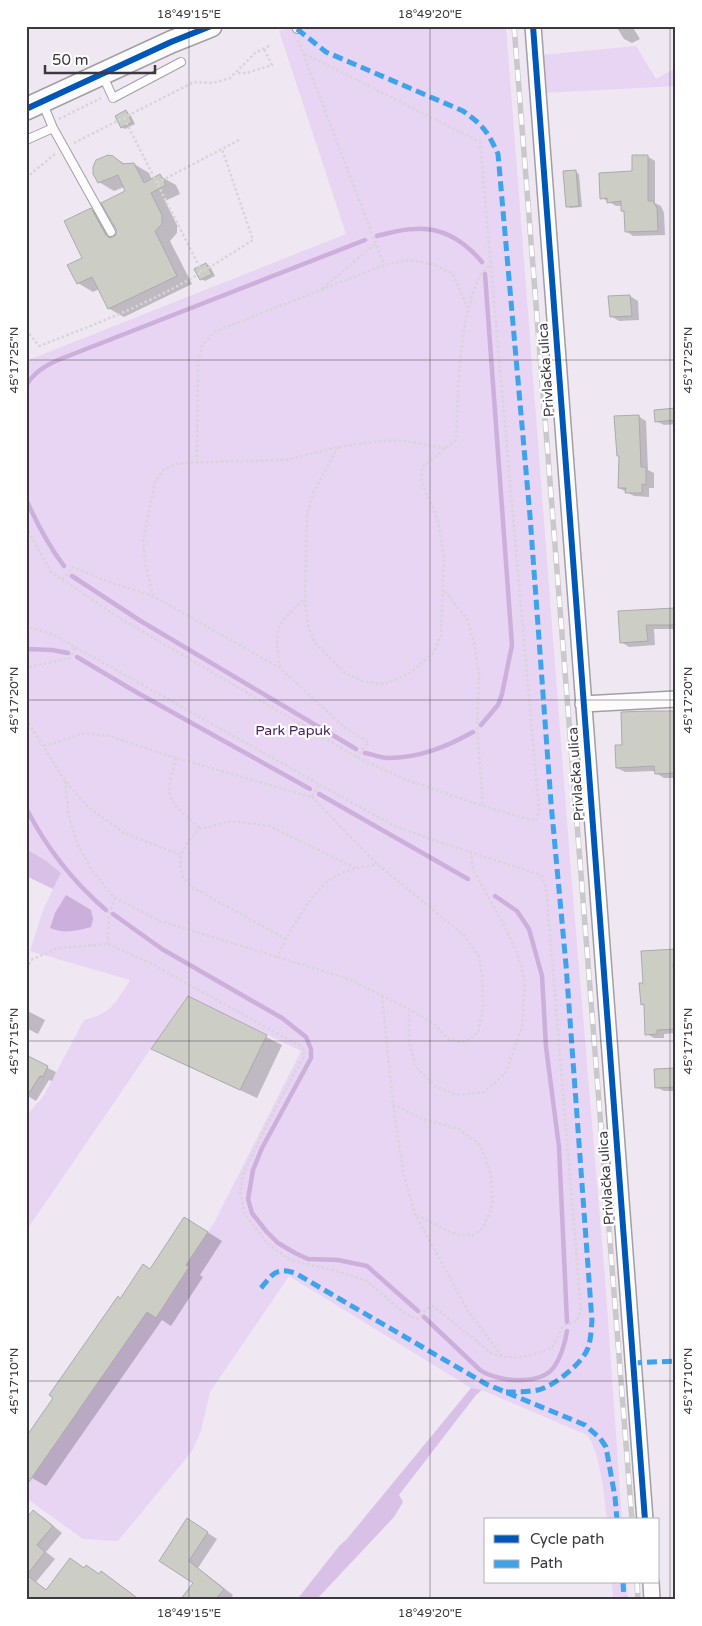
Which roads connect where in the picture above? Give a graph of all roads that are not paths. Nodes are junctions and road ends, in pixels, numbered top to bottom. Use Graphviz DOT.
graph roads {
  1 [pos="211,26"];
  2 [pos="533,26"];
  3 [pos="182,62"];
  4 [pos="102,74"];
  5 [pos="34,106"];
  6 [pos="53,128"];
  7 [pos="26,140"];
  8 [pos="111,232"];
  9 [pos="676,699"];
  10 [pos="583,704"];
  11 [pos="645,1518"];
  12 [pos="650,1584"];
  13 [pos="652,1600"];
  1 -- 4 [label="main road"];
  2 -- 10 [label="street, Privlačka ulica"];
  3 -- 4 [label="lane"];
  4 -- 5 [label="main road"];
  5 -- 6 [label="lane"];
  6 -- 7 [label="lane"];
  6 -- 8 [label="lane"];
  9 -- 10 [label="street"];
  10 -- 11 [label="street, Privlačka ulica"];
  12 -- 13 [label="street"];
}
